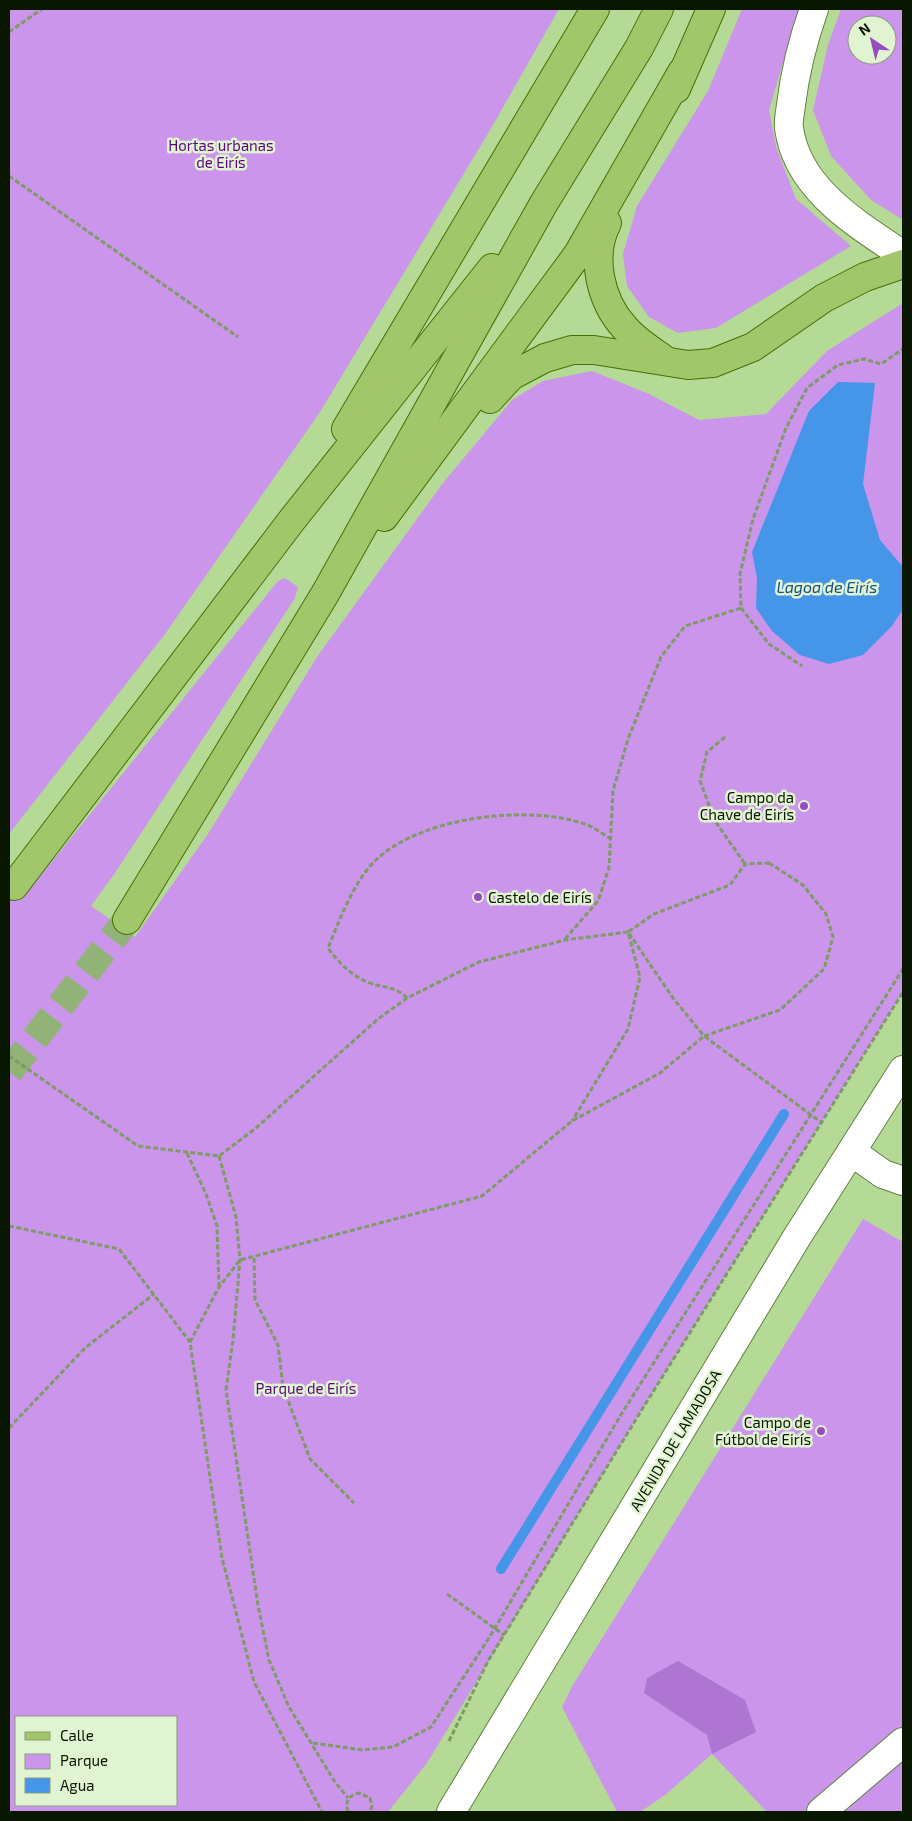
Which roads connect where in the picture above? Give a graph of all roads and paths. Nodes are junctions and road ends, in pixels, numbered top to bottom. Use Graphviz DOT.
graph roads {
  1 [pos="42,9"];
  2 [pos="595,9"];
  3 [pos="659,9"];
  4 [pos="711,9"];
  5 [pos="814,9"];
  6 [pos="9,32"];
  7 [pos="682,72"];
  8 [pos="9,176"];
  9 [pos="544,203"];
  10 [pos="903,255"];
  11 [pos="903,264"];
  12 [pos="238,337"];
  13 [pos="903,349"];
  14 [pos="668,362"];
  15 [pos="398,498"];
  16 [pos="292,520"];
  17 [pos="325,594"];
  18 [pos="742,608"];
  19 [pos="802,666"];
  20 [pos="725,737"];
  21 [pos="611,839"];
  22 [pos="745,864"];
  23 [pos="14,886"];
  24 [pos="127,920"];
  25 [pos="628,932"];
  26 [pos="565,940"];
  27 [pos="903,968"];
  28 [pos="903,992"];
  29 [pos="407,998"];
  30 [pos="704,1036"];
  31 [pos="9,1056"];
  32 [pos="903,1070"];
  33 [pos="811,1116"];
  34 [pos="572,1121"];
  35 [pos="822,1124"];
  36 [pos="187,1152"];
  37 [pos="852,1152"];
  38 [pos="219,1156"];
  39 [pos="903,1181"];
  40 [pos="9,1226"];
  41 [pos="254,1258"];
  42 [pos="240,1260"];
  43 [pos="219,1286"];
  44 [pos="154,1294"];
  45 [pos="190,1342"];
  46 [pos="9,1428"];
  47 [pos="354,1503"];
  48 [pos="447,1594"];
  49 [pos="495,1628"];
  50 [pos="504,1635"];
  51 [pos="449,1741"];
  52 [pos="903,1742"];
  53 [pos="313,1743"];
  54 [pos="348,1798"];
  55 [pos="322,1812"];
  56 [pos="348,1812"];
  57 [pos="370,1812"];
  58 [pos="451,1812"];
  59 [pos="821,1812"];
  1 -- 6 [label="path"];
  2 -- 16 [label="main road"];
  3 -- 9 [label="main road"];
  4 -- 7 [label="main road"];
  5 -- 10 [label="street"];
  7 -- 14 [label="main road"];
  7 -- 15 [label="main road"];
  8 -- 12 [label="path"];
  9 -- 16 [label="main road"];
  9 -- 17 [label="main road"];
  11 -- 14 [label="main road"];
  13 -- 18 [label="path"];
  14 -- 15 [label="main road"];
  15 -- 17 [label="main road"];
  16 -- 23 [label="main road"];
  17 -- 24 [label="main road"];
  18 -- 19 [label="path"];
  18 -- 21 [label="path"];
  20 -- 22 [label="path"];
  21 -- 26 [label="path"];
  21 -- 29 [label="path"];
  22 -- 25 [label="path"];
  22 -- 30 [label="path"];
  25 -- 26 [label="path"];
  25 -- 30 [label="path"];
  25 -- 34 [label="path"];
  26 -- 29 [label="path"];
  27 -- 33 [label="path"];
  28 -- 35 [label="path"];
  29 -- 38 [label="path"];
  30 -- 33 [label="path"];
  30 -- 34 [label="path"];
  31 -- 36 [label="path"];
  32 -- 37 [label="street, AVENIDA DE LAMADOSA"];
  33 -- 35 [label="path"];
  33 -- 49 [label="path"];
  34 -- 41 [label="path"];
  35 -- 50 [label="path"];
  36 -- 38 [label="path"];
  36 -- 43 [label="path"];
  37 -- 39 [label="street"];
  37 -- 58 [label="street, AVENIDA DE LAMADOSA"];
  38 -- 42 [label="path"];
  40 -- 44 [label="path"];
  41 -- 42 [label="path"];
  41 -- 47 [label="path"];
  42 -- 43 [label="path"];
  42 -- 53 [label="path"];
  43 -- 45 [label="path"];
  44 -- 45 [label="path"];
  44 -- 46 [label="path"];
  45 -- 55 [label="path"];
  48 -- 49 [label="path"];
  49 -- 50 [label="path"];
  49 -- 53 [label="path"];
  50 -- 51 [label="path"];
  52 -- 59 [label="street"];
  53 -- 54 [label="path"];
  54 -- 56 [label="path"];
  54 -- 57 [label="path"];
}
